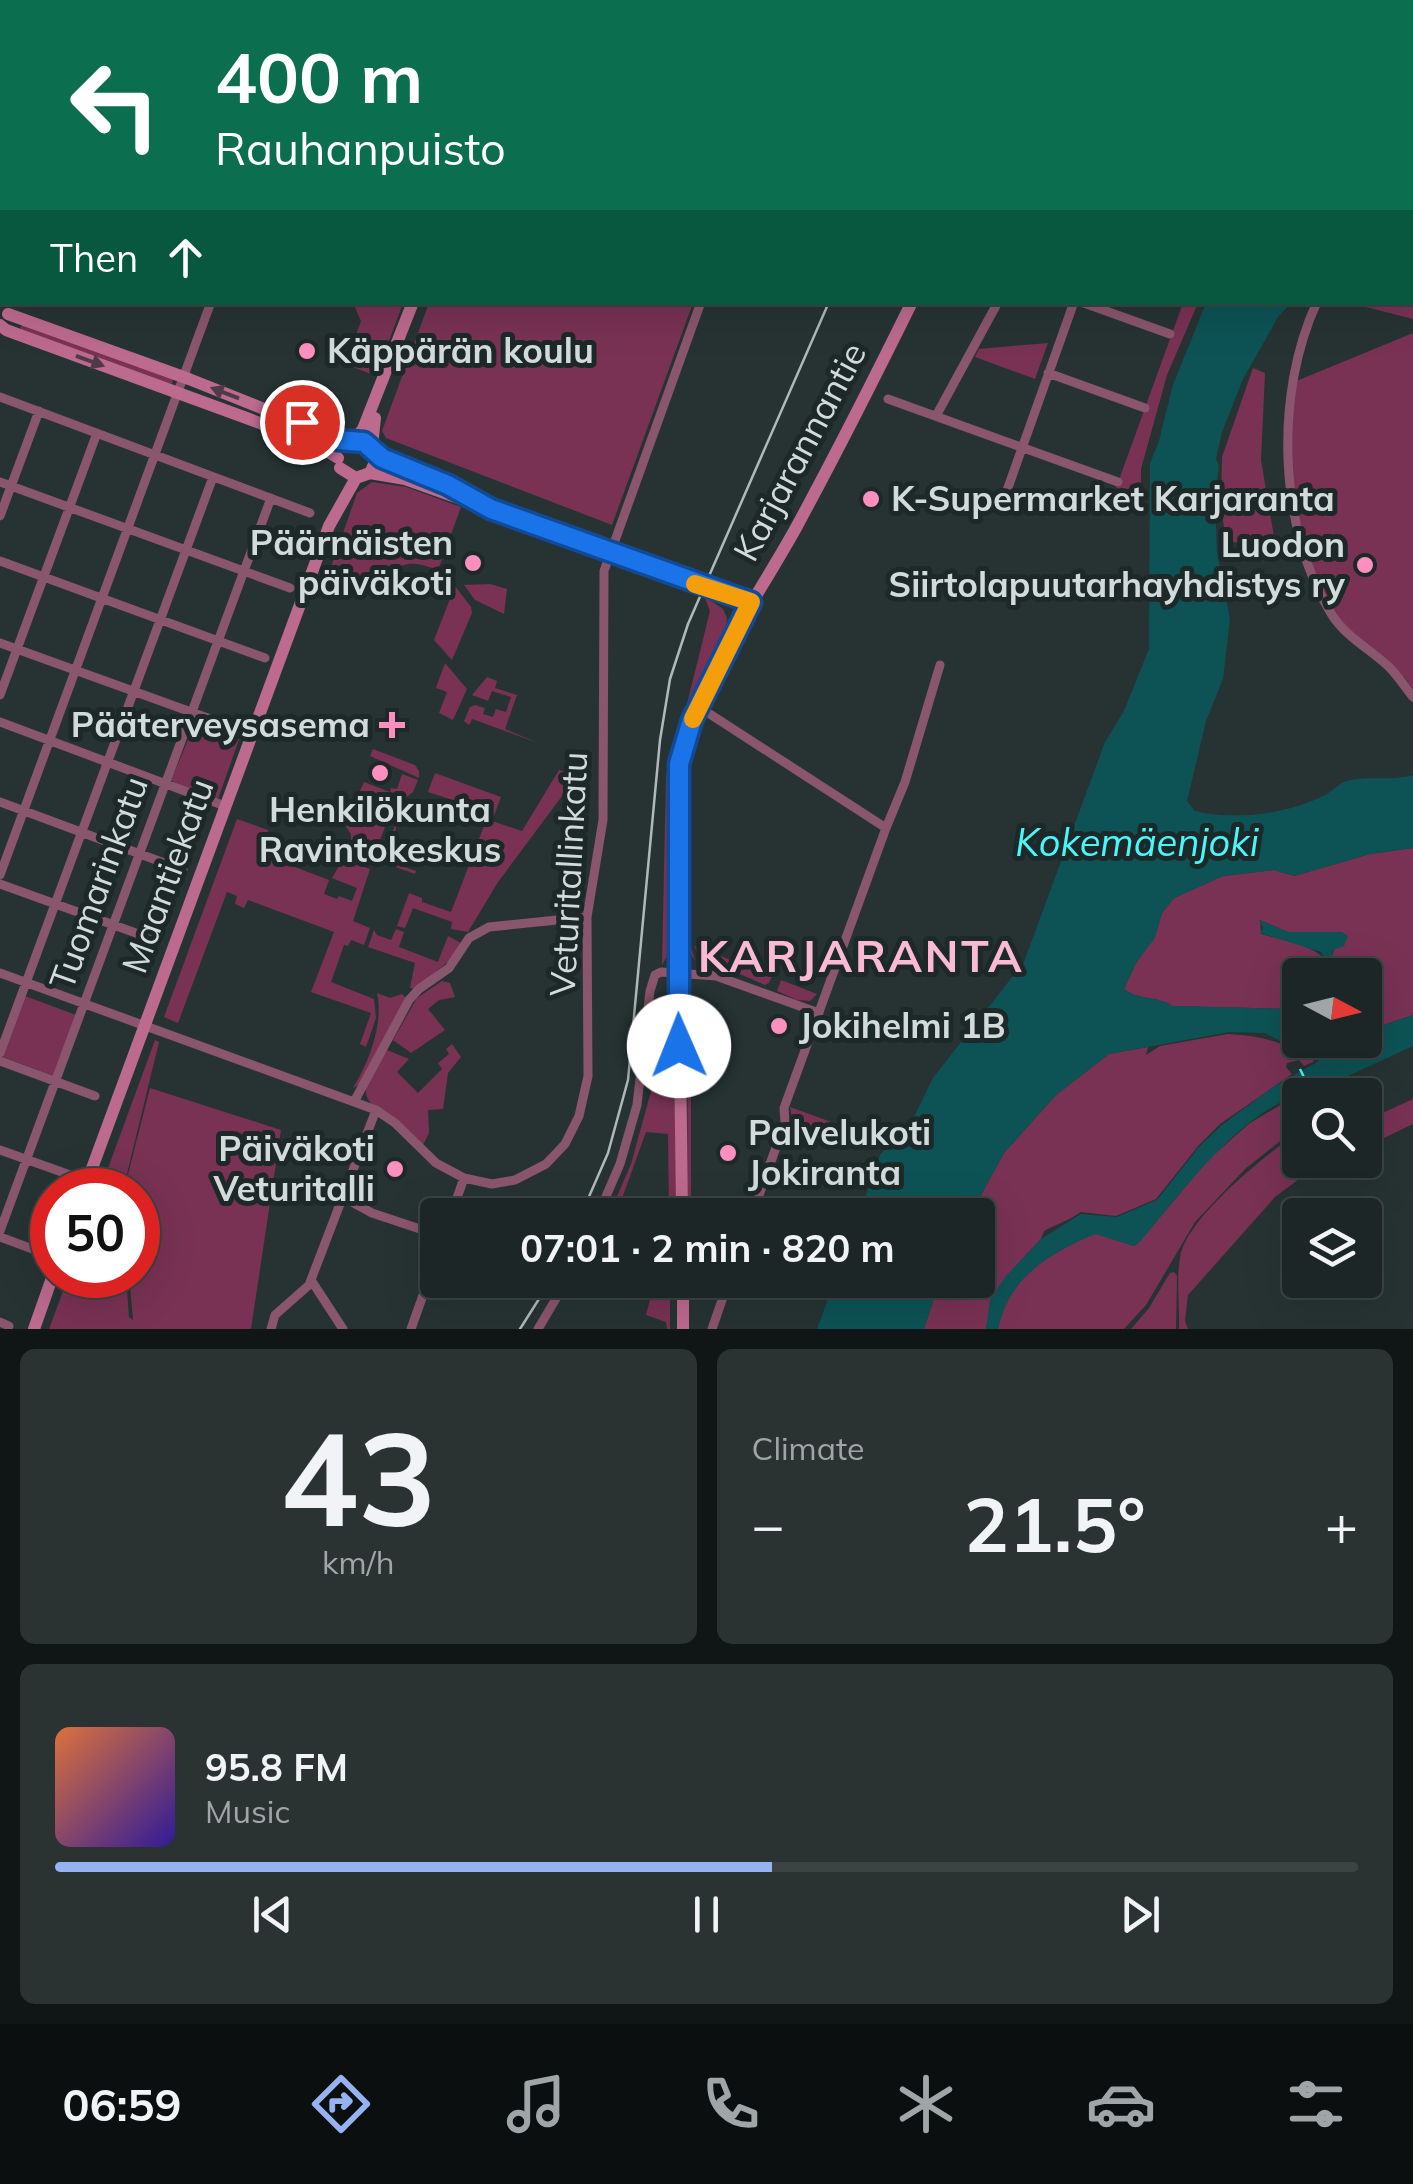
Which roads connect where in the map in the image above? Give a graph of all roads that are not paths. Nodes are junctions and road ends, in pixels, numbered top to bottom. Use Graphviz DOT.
graph roads {
  1 [pos="209,305"];
  2 [pos="412,305"];
  3 [pos="700,305"];
  4 [pos="910,305"];
  5 [pos="996,305"];
  6 [pos="1077,305"];
  7 [pos="1087,305"];
  8 [pos="1316,305"];
  9 [pos="3,309"];
  10 [pos="1170,334"];
  11 [pos="388,372"];
  12 [pos="1048,373"];
  13 [pos="180,385"];
  14 [pos="0,398"];
  15 [pos="888,399"];
  16 [pos="1145,408"];
  17 [pos="39,412"];
  18 [pos="936,416"];
  19 [pos="97,433"];
  20 [pos="351,441"];
  21 [pos="1022,447"];
  22 [pos="373,449"];
  23 [pos="155,455"];
  24 [pos="339,463"];
  25 [pos="363,476"];
  26 [pos="213,477"];
  27 [pos="0,482"];
  28 [pos="1118,482"];
  29 [pos="11,486"];
  30 [pos="1005,496"];
  31 [pos="271,498"];
  32 [pos="69,508"];
  33 [pos="491,509"];
  34 [pos="310,513"];
  35 [pos="0,516"];
  36 [pos="330,526"];
  37 [pos="128,529"];
  38 [pos="186,550"];
  39 [pos="610,552"];
  40 [pos="0,561"];
  41 [pos="244,571"];
  42 [pos="44,577"];
  43 [pos="290,588"];
  44 [pos="102,598"];
  45 [pos="751,602"];
  46 [pos="160,620"];
  47 [pos="218,641"];
  48 [pos="0,642"];
  49 [pos="17,649"];
  50 [pos="266,658"];
  51 [pos="940,665"];
  52 [pos="76,670"];
  53 [pos="134,691"];
  54 [pos="0,694"];
  55 [pos="1413,697"];
  56 [pos="699,706"];
  57 [pos="192,712"];
  58 [pos="0,722"];
  59 [pos="252,734"];
  60 [pos="50,740"];
  61 [pos="108,762"];
  62 [pos="166,784"];
  63 [pos="0,802"];
  64 [pos="225,806"];
  65 [pos="24,811"];
  66 [pos="886,828"];
  67 [pos="82,833"];
  68 [pos="140,854"];
  69 [pos="183,870"];
  70 [pos="0,875"];
  71 [pos="0,884"];
  72 [pos="55,903"];
  73 [pos="587,917"];
  74 [pos="113,925"];
  75 [pos="158,942"];
  76 [pos="678,972"];
  77 [pos="0,973"];
  78 [pos="26,982"];
  79 [pos="84,1004"];
  80 [pos="819,1013"];
  81 [pos="146,1026"];
  82 [pos="679,1046"];
  83 [pos="0,1053"];
  84 [pos="0,1061"];
  85 [pos="643,1062"];
  86 [pos="56,1082"];
  87 [pos="95,1096"];
  88 [pos="354,1102"];
  89 [pos="376,1110"];
  90 [pos="0,1150"];
  91 [pos="26,1160"];
  92 [pos="44,1168"];
  93 [pos="93,1168"];
  94 [pos="464,1178"];
  95 [pos="343,1197"];
  96 [pos="457,1198"];
  97 [pos="605,1198"];
  98 [pos="682,1198"];
  99 [pos="758,1198"];
  100 [pos="420,1229"];
  101 [pos="0,1234"];
  102 [pos="30,1247"];
  103 [pos="311,1280"];
  104 [pos="45,1298"];
  105 [pos="422,1298"];
  106 [pos="556,1298"];
  107 [pos="683,1298"];
  108 [pos="723,1298"];
  109 [pos="34,1329"];
  110 [pos="271,1329"];
  111 [pos="343,1329"];
  112 [pos="411,1329"];
  113 [pos="538,1329"];
  114 [pos="683,1329"];
  115 [pos="712,1329"];
  1 -- 13 [label="street"];
  2 -- 11 [label="main road"];
  3 -- 39 [label="street, Veturitallinkatu"];
  4 -- 45 [label="main road, Karjarannantie"];
  5 -- 18 [label="street"];
  6 -- 12 [label="street"];
  7 -- 10 [label="street"];
  8 -- 55 [label="street"];
  9 -- 13 [label="main road"];
  11 -- 20 [label="main road"];
  11 -- 22 [label="main road"];
  12 -- 16 [label="street"];
  12 -- 21 [label="street"];
  20 -- 13 [label="main road, one-way"];
  13 -- 23 [label="street"];
  13 -- 24 [label="main road"];
  14 -- 17 [label="street"];
  15 -- 18 [label="street"];
  17 -- 19 [label="street"];
  17 -- 29 [label="street"];
  18 -- 21 [label="street"];
  19 -- 23 [label="street"];
  19 -- 32 [label="street"];
  20 -- 22 [label="main road"];
  20 -- 24 [label="main road"];
  21 -- 28 [label="street"];
  21 -- 30 [label="street"];
  22 -- 25 [label="main road, Maantiekatu"];
  22 -- 33 [label="main road"];
  23 -- 26 [label="street"];
  23 -- 37 [label="street"];
  24 -- 25 [label="main road"];
  24 -- 36 [label="main road, Maantiekatu"];
  25 -- 33 [label="main road"];
  25 -- 36 [label="main road, Maantiekatu"];
  26 -- 31 [label="street"];
  26 -- 38 [label="street"];
  27 -- 29 [label="street"];
  29 -- 32 [label="street"];
  29 -- 35 [label="street"];
  31 -- 34 [label="street"];
  31 -- 41 [label="street, Tuomarinkatu"];
  32 -- 37 [label="street"];
  32 -- 42 [label="street"];
  33 -- 39 [label="main road"];
  36 -- 59 [label="main road, Maantiekatu"];
  37 -- 38 [label="street"];
  37 -- 44 [label="street"];
  38 -- 41 [label="street"];
  38 -- 46 [label="street"];
  39 -- 45 [label="main road"];
  39 -- 73 [label="street, Veturitallinkatu"];
  40 -- 42 [label="street"];
  41 -- 43 [label="street"];
  41 -- 47 [label="street, Tuomarinkatu"];
  42 -- 44 [label="street"];
  42 -- 49 [label="street"];
  44 -- 46 [label="street"];
  44 -- 52 [label="street"];
  45 -- 56 [label="main road, Karjarannantie"];
  46 -- 47 [label="street"];
  46 -- 53 [label="street"];
  47 -- 50 [label="street"];
  47 -- 57 [label="street, Tuomarinkatu"];
  48 -- 49 [label="street"];
  49 -- 52 [label="street"];
  49 -- 54 [label="street"];
  51 -- 66 [label="street"];
  52 -- 53 [label="street"];
  52 -- 60 [label="street"];
  53 -- 57 [label="street"];
  53 -- 61 [label="street"];
  56 -- 66 [label="street"];
  56 -- 76 [label="main road, Karjarannantie"];
  57 -- 59 [label="street"];
  57 -- 62 [label="street, Tuomarinkatu"];
  58 -- 60 [label="street"];
  59 -- 64 [label="main road, Maantiekatu"];
  60 -- 61 [label="street"];
  60 -- 65 [label="street"];
  61 -- 62 [label="street"];
  61 -- 67 [label="street"];
  62 -- 64 [label="street"];
  62 -- 68 [label="street, Tuomarinkatu"];
  63 -- 65 [label="street"];
  64 -- 81 [label="main road, Maantiekatu"];
  65 -- 67 [label="street"];
  65 -- 70 [label="street"];
  66 -- 80 [label="street"];
  67 -- 68 [label="street"];
  67 -- 72 [label="street"];
  68 -- 69 [label="street"];
  68 -- 74 [label="street, Tuomarinkatu"];
  71 -- 72 [label="street"];
  72 -- 74 [label="street"];
  72 -- 78 [label="street"];
  73 -- 88 [label="street"];
  73 -- 94 [label="street, Veturitallinkatu"];
  74 -- 75 [label="street"];
  74 -- 79 [label="street, Tuomarinkatu"];
  76 -- 80 [label="street"];
  76 -- 82 [label="main road, Karjarannantie"];
  76 -- 85 [label="street"];
  77 -- 78 [label="street"];
  78 -- 79 [label="street"];
  78 -- 83 [label="street"];
  79 -- 81 [label="street"];
  79 -- 86 [label="street, Tuomarinkatu"];
  80 -- 99 [label="street"];
  81 -- 88 [label="street"];
  81 -- 93 [label="main road, Maantiekatu"];
  82 -- 85 [label="street"];
  82 -- 98 [label="main road, Karjarannantie"];
  84 -- 86 [label="street"];
  85 -- 97 [label="street"];
  86 -- 87 [label="street"];
  86 -- 91 [label="street, Tuomarinkatu"];
  88 -- 89 [label="street"];
  89 -- 94 [label="street"];
  89 -- 95 [label="street"];
  90 -- 91 [label="street"];
  91 -- 92 [label="street"];
  91 -- 101 [label="street, Tuomarinkatu"];
  94 -- 96 [label="street"];
  95 -- 100 [label="street"];
  95 -- 103 [label="street"];
  101 -- 102 [label="street"];
  103 -- 110 [label="street"];
  103 -- 111 [label="street"];
  104 -- 109 [label="main road"];
  105 -- 112 [label="street"];
  106 -- 113 [label="street"];
  107 -- 114 [label="main road"];
  108 -- 115 [label="street"];
}
